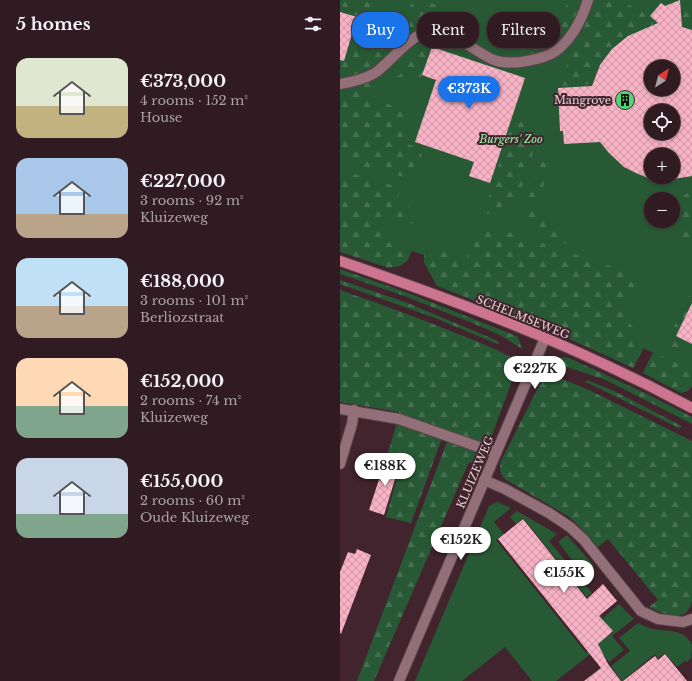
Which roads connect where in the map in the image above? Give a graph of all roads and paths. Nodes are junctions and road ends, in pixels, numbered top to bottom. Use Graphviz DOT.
graph roads {
  1 [pos="588,0"];
  2 [pos="340,84"];
  3 [pos="340,260"];
  4 [pos="545,338"];
  5 [pos="340,408"];
  6 [pos="692,408"];
  7 [pos="354,410"];
  8 [pos="496,453"];
  9 [pos="340,464"];
  10 [pos="484,480"];
  11 [pos="692,619"];
  12 [pos="399,681"];
  1 -- 2 [label="street"];
  3 -- 4 [label="main road, SCHELMSEWEG"];
  4 -- 6 [label="main road, SCHELMSEWEG"];
  4 -- 8 [label="street, KLUIZEWEG"];
  5 -- 7 [label="street"];
  7 -- 8 [label="street"];
  7 -- 9 [label="street"];
  8 -- 10 [label="street, KLUIZEWEG"];
  10 -- 11 [label="street"];
  10 -- 12 [label="street, KLUIZEWEG"];
}
